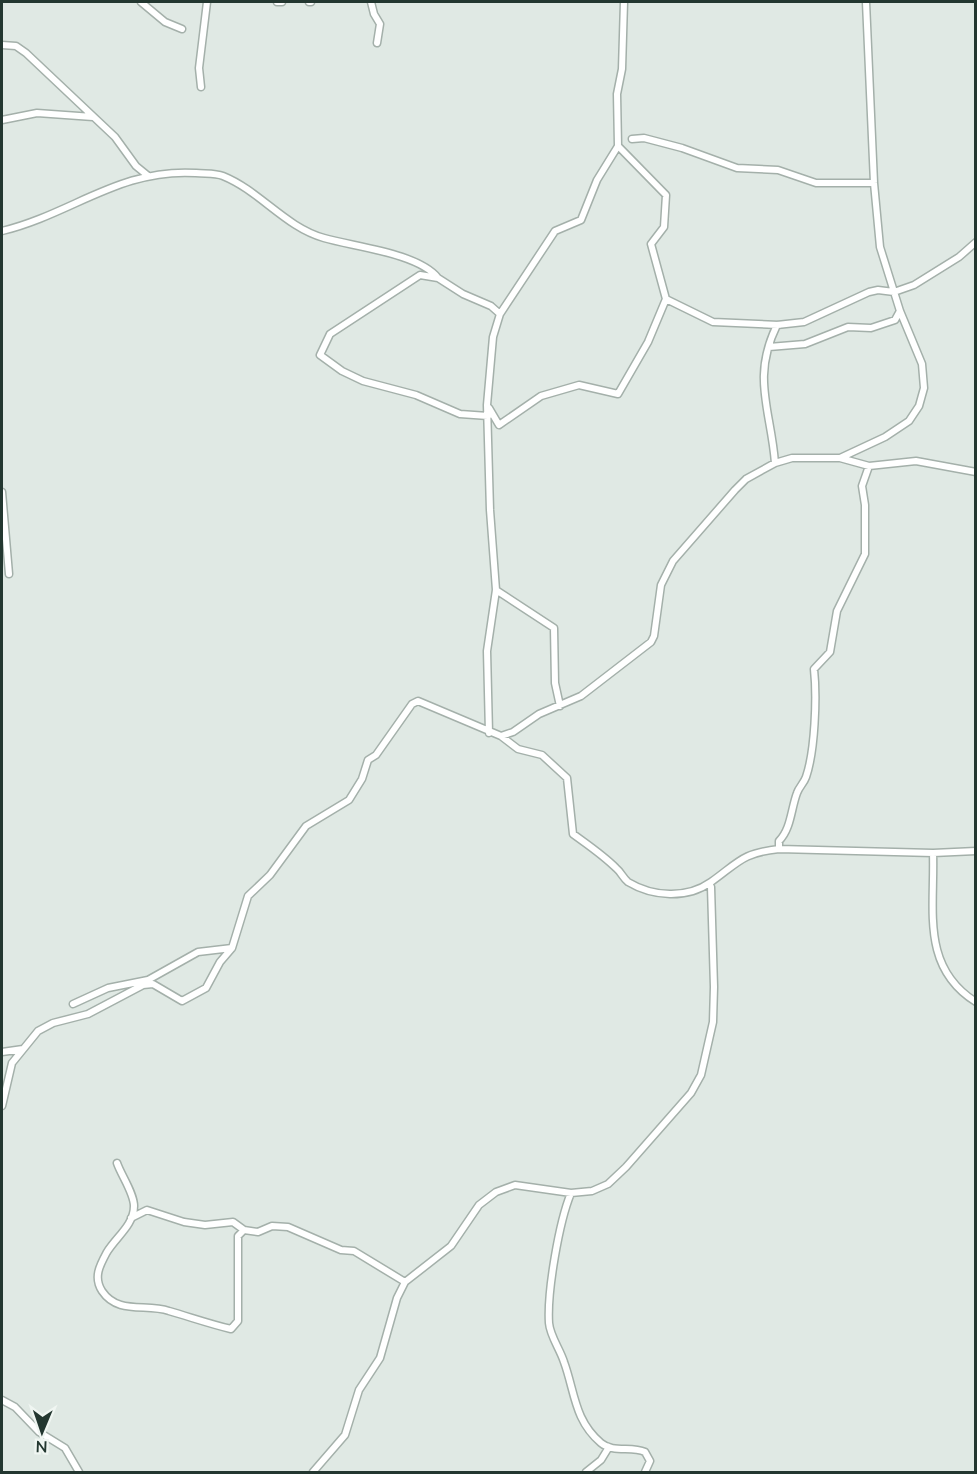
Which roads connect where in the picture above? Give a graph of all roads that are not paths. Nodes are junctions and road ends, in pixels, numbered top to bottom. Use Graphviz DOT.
graph roads {
  1 [pos="141,2"];
  2 [pos="207,2"];
  3 [pos="371,2"];
  4 [pos="624,2"];
  5 [pos="866,2"];
  6 [pos="182,29"];
  7 [pos="377,43"];
  8 [pos="2,45"];
  9 [pos="201,87"];
  10 [pos="95,117"];
  11 [pos="2,120"];
  12 [pos="632,139"];
  13 [pos="618,146"];
  14 [pos="147,175"];
  15 [pos="874,183"];
  16 [pos="2,231"];
  17 [pos="975,242"];
  18 [pos="438,278"];
  19 [pos="894,292"];
  20 [pos="666,299"];
  21 [pos="900,311"];
  22 [pos="500,314"];
  23 [pos="779,325"];
  24 [pos="769,347"];
  25 [pos="487,405"];
  26 [pos="488,416"];
  27 [pos="840,458"];
  28 [pos="775,463"];
  29 [pos="869,466"];
  30 [pos="975,472"];
  31 [pos="2,492"];
  32 [pos="9,574"];
  33 [pos="496,590"];
  34 [pos="560,706"];
  35 [pos="489,733"];
  36 [pos="501,736"];
  37 [pos="779,849"];
  38 [pos="975,851"];
  39 [pos="933,853"];
  40 [pos="709,884"];
  41 [pos="232,948"];
  42 [pos="975,1002"];
  43 [pos="73,1004"];
  44 [pos="23,1049"];
  45 [pos="2,1052"];
  46 [pos="2,1106"];
  47 [pos="117,1163"];
  48 [pos="571,1193"];
  49 [pos="131,1218"];
  50 [pos="244,1230"];
  51 [pos="405,1282"];
  52 [pos="2,1400"];
  53 [pos="609,1447"];
  54 [pos="79,1473"];
  55 [pos="312,1473"];
  56 [pos="586,1473"];
  57 [pos="645,1473"];
  1 -- 6 [label="street"];
  2 -- 9 [label="street"];
  3 -- 7 [label="street"];
  4 -- 13 [label="street"];
  5 -- 15 [label="street"];
  8 -- 10 [label="street"];
  10 -- 11 [label="street"];
  10 -- 14 [label="street"];
  12 -- 15 [label="street"];
  13 -- 20 [label="street"];
  13 -- 22 [label="street"];
  14 -- 16 [label="street"];
  14 -- 18 [label="street"];
  15 -- 19 [label="street"];
  17 -- 19 [label="street"];
  18 -- 22 [label="street"];
  18 -- 26 [label="street"];
  19 -- 21 [label="street"];
  19 -- 23 [label="street"];
  20 -- 23 [label="street"];
  20 -- 25 [label="street"];
  21 -- 24 [label="street"];
  21 -- 27 [label="street"];
  22 -- 25 [label="street"];
  23 -- 24 [label="street"];
  24 -- 28 [label="street"];
  25 -- 26 [label="street"];
  26 -- 33 [label="street"];
  27 -- 28 [label="street"];
  27 -- 29 [label="street"];
  28 -- 34 [label="street"];
  29 -- 30 [label="street"];
  29 -- 37 [label="street"];
  31 -- 32 [label="street"];
  33 -- 34 [label="street"];
  33 -- 35 [label="street"];
  34 -- 36 [label="street"];
  35 -- 36 [label="street"];
  35 -- 41 [label="street"];
  36 -- 40 [label="street"];
  37 -- 39 [label="street"];
  37 -- 40 [label="street"];
  38 -- 39 [label="street"];
  39 -- 42 [label="street"];
  40 -- 48 [label="street"];
  41 -- 43 [label="street"];
  41 -- 44 [label="street"];
  44 -- 45 [label="street"];
  44 -- 46 [label="street"];
  47 -- 49 [label="street"];
  48 -- 51 [label="street"];
  48 -- 53 [label="street"];
  49 -- 50 [label="street"];
  49 -- 50 [label="street"];
  50 -- 51 [label="street"];
  51 -- 55 [label="street"];
  52 -- 54 [label="street"];
  53 -- 56 [label="street"];
  53 -- 57 [label="street"];
}
